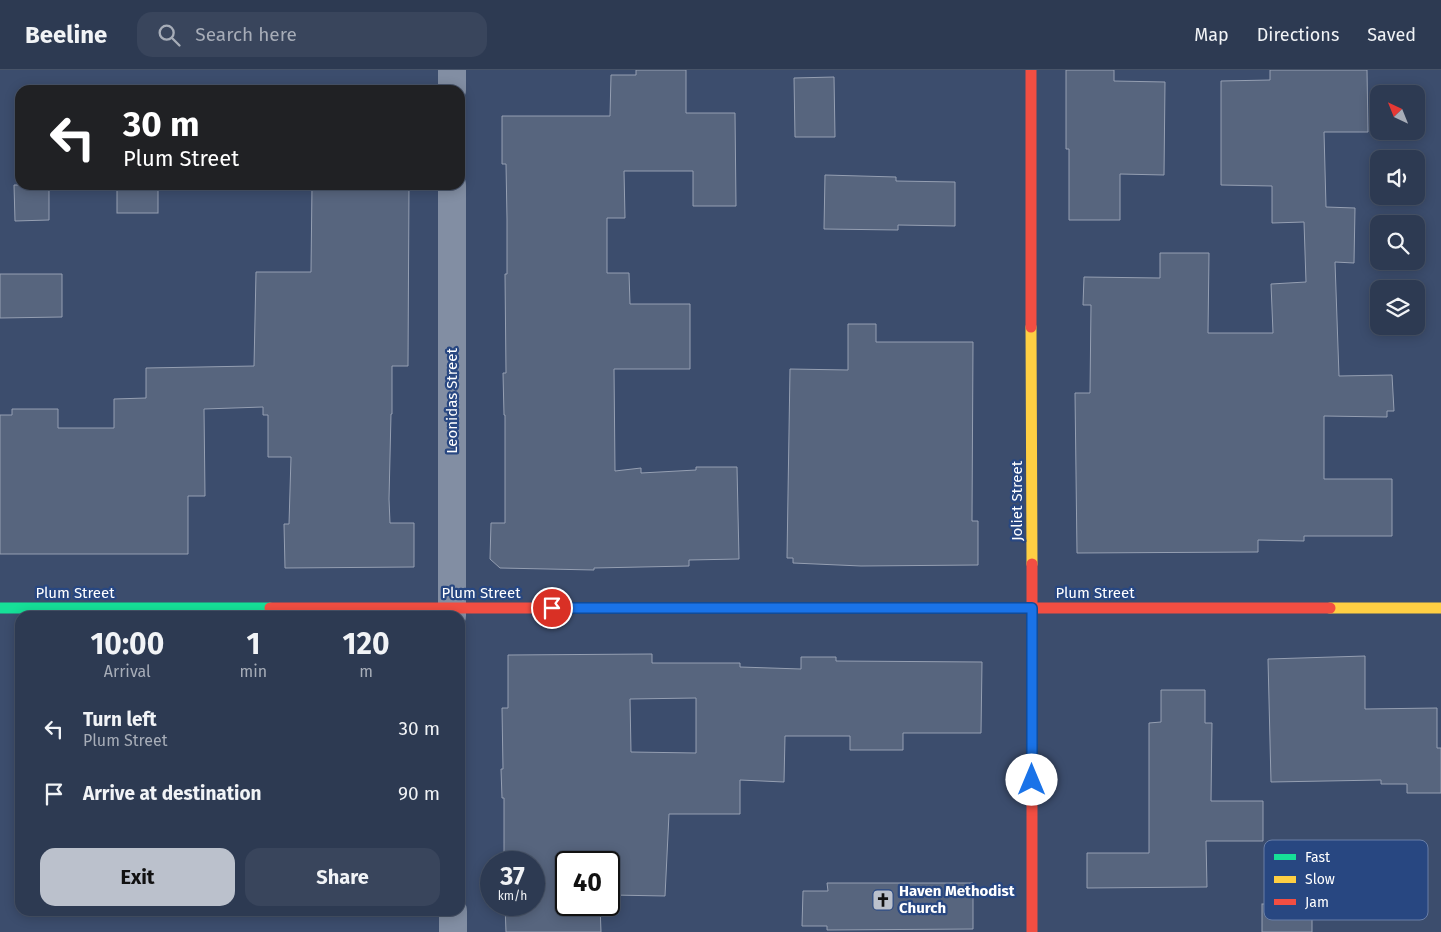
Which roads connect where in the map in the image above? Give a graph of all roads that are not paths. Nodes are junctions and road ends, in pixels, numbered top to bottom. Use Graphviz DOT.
graph roads {
  1 [pos="452,70"];
  2 [pos="1031,70"];
  3 [pos="452,85"];
  4 [pos="452,190"];
  5 [pos="0,608"];
  6 [pos="1032,608"];
  7 [pos="1441,608"];
  8 [pos="339,611"];
  9 [pos="452,611"];
  10 [pos="465,612"];
  11 [pos="453,916"];
  12 [pos="453,932"];
  13 [pos="1032,932"];
  1 -- 3 [label="street"];
  2 -- 6 [label="street, Joliet Street"];
  4 -- 9 [label="street, Leonidas Street"];
  5 -- 8 [label="street, Plum Street"];
  6 -- 7 [label="street, Plum Street"];
  6 -- 10 [label="street, Plum Street"];
  6 -- 13 [label="street, Joliet Street"];
  11 -- 12 [label="street"];
}
